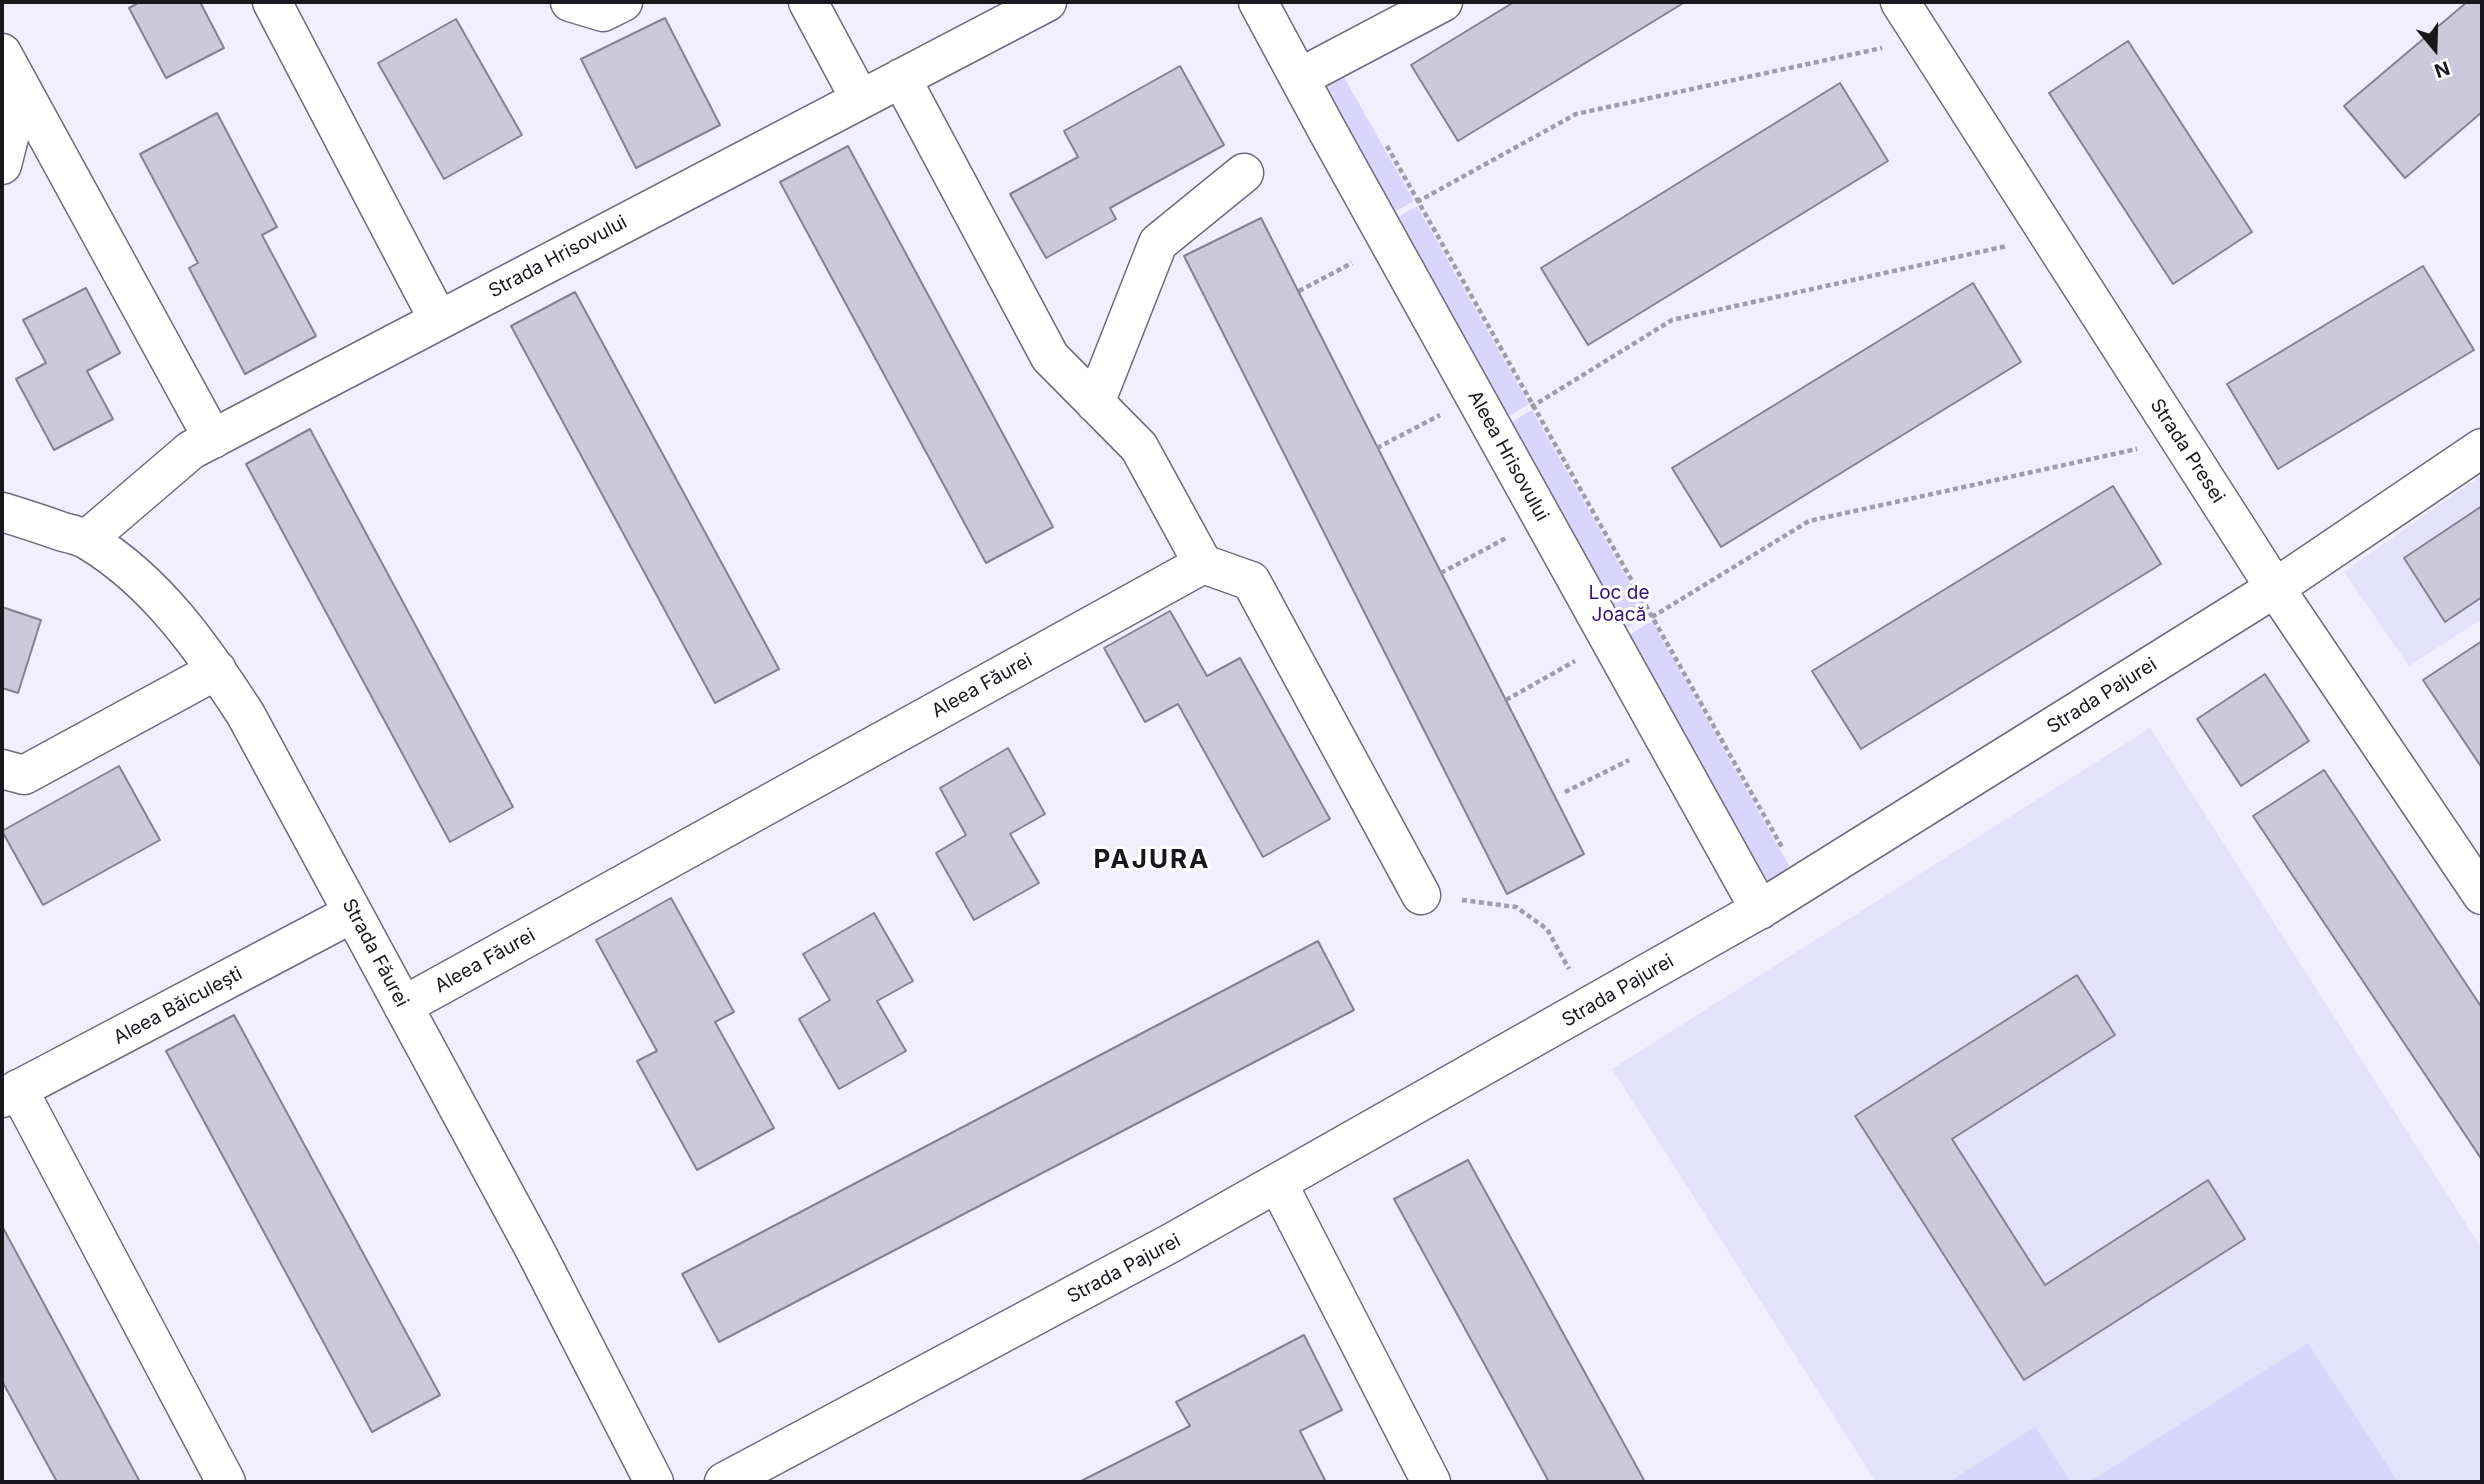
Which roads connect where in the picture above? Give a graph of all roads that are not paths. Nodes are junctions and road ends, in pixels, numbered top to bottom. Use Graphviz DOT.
graph roads {
  1 [pos="272,2"];
  2 [pos="570,2"];
  3 [pos="623,2"];
  4 [pos="808,2"];
  5 [pos="1047,2"];
  6 [pos="1258,2"];
  7 [pos="1443,2"];
  8 [pos="1900,2"];
  9 [pos="2,53"];
  10 [pos="901,78"];
  11 [pos="1299,78"];
  12 [pos="21,90"];
  13 [pos="860,99"];
  14 [pos="2,165"];
  15 [pos="1244,173"];
  16 [pos="438,319"];
  17 [pos="1095,403"];
  18 [pos="213,439"];
  19 [pos="2482,448"];
  20 [pos="2,512"];
  21 [pos="87,539"];
  22 [pos="1203,564"];
  23 [pos="2275,588"];
  24 [pos="217,670"];
  25 [pos="2,769"];
  26 [pos="1421,895"];
  27 [pos="2482,895"];
  28 [pos="1760,910"];
  29 [pos="353,913"];
  30 [pos="403,1006"];
  31 [pos="10,1094"];
  32 [pos="1278,1184"];
  33 [pos="226,1482"];
  34 [pos="654,1482"];
  35 [pos="724,1482"];
  36 [pos="1431,1482"];
  1 -- 16 [label="street"];
  2 -- 3 [label="street"];
  4 -- 13 [label="street"];
  5 -- 10 [label="street, Strada Hrisovului"];
  6 -- 11 [label="street, Aleea Hrisovului"];
  7 -- 11 [label="street"];
  8 -- 23 [label="street, Strada Presei"];
  9 -- 12 [label="street"];
  10 -- 13 [label="street, Strada Hrisovului"];
  10 -- 17 [label="street"];
  11 -- 28 [label="street, Aleea Hrisovului"];
  12 -- 14 [label="street"];
  12 -- 18 [label="street"];
  13 -- 16 [label="street, Strada Hrisovului"];
  15 -- 17 [label="street"];
  16 -- 18 [label="street, Strada Hrisovului"];
  17 -- 22 [label="street"];
  18 -- 21 [label="street, Strada Hrisovului"];
  19 -- 23 [label="street, Strada Pajurei"];
  20 -- 21 [label="street, Strada Făurei"];
  21 -- 24 [label="street, Strada Făurei"];
  22 -- 26 [label="street"];
  22 -- 30 [label="street, Aleea Făurei"];
  23 -- 27 [label="street, Strada Presei"];
  23 -- 28 [label="street, Strada Pajurei"];
  24 -- 25 [label="street"];
  24 -- 29 [label="street, Strada Făurei"];
  28 -- 32 [label="street, Strada Pajurei"];
  29 -- 30 [label="street, Strada Făurei"];
  29 -- 31 [label="street, Aleea Băiculești"];
  30 -- 34 [label="street, Strada Făurei"];
  31 -- 33 [label="street"];
  32 -- 35 [label="street, Strada Pajurei"];
  32 -- 36 [label="street"];
}
